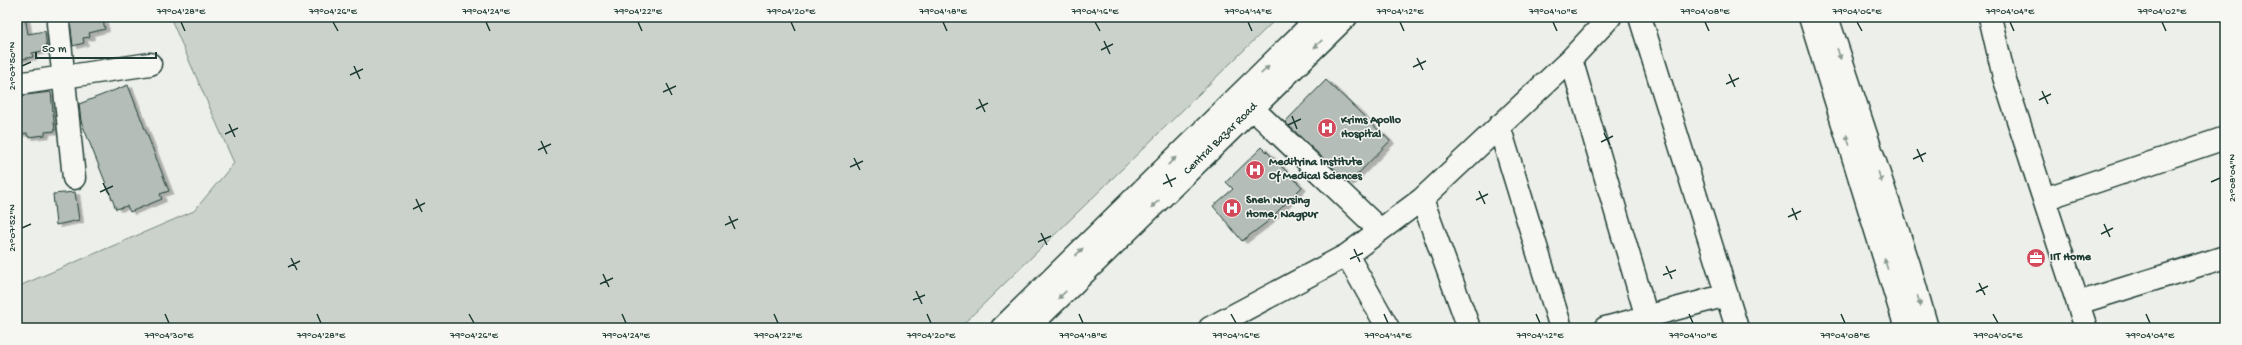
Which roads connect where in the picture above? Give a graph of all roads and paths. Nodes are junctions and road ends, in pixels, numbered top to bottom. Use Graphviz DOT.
graph roads {
  1 [pos="1318,17"];
  2 [pos="1346,17"];
  3 [pos="1610,17"];
  4 [pos="1640,17"];
  5 [pos="1810,17"];
  6 [pos="1827,17"];
  7 [pos="1990,17"];
  8 [pos="58,23"];
  9 [pos="1571,59"];
  10 [pos="150,64"];
  11 [pos="63,77"];
  12 [pos="17,84"];
  13 [pos="1252,108"];
  14 [pos="1499,126"];
  15 [pos="2225,138"];
  16 [pos="74,178"];
  17 [pos="1422,199"];
  18 [pos="2044,200"];
  19 [pos="1380,230"];
  20 [pos="1347,255"];
  21 [pos="2225,257"];
  22 [pos="1727,295"];
  23 [pos="2078,303"];
  24 [pos="1648,322"];
  25 [pos="1002,328"];
  26 [pos="1028,328"];
  27 [pos="1210,328"];
  28 [pos="1388,328"];
  29 [pos="1469,328"];
  30 [pos="1562,328"];
  31 [pos="1605,328"];
  32 [pos="1737,328"];
  33 [pos="1906,328"];
  34 [pos="1927,328"];
  35 [pos="2086,328"];
  25 -- 1 [label="street, Central Bazar Road, one-way"];
  2 -- 13 [label="street, Central Bazar Road, one-way"];
  3 -- 9 [label="street"];
  4 -- 22 [label="street"];
  33 -- 5 [label="street, one-way"];
  6 -- 34 [label="street, one-way"];
  7 -- 18 [label="street"];
  8 -- 11 [label="street"];
  9 -- 14 [label="street"];
  9 -- 24 [label="street"];
  10 -- 11 [label="street"];
  11 -- 12 [label="street"];
  11 -- 16 [label="street"];
  13 -- 19 [label="street"];
  13 -- 26 [label="street, Central Bazar Road, one-way"];
  14 -- 17 [label="street"];
  14 -- 30 [label="street"];
  15 -- 18 [label="street"];
  17 -- 19 [label="street"];
  17 -- 29 [label="street"];
  18 -- 23 [label="street"];
  19 -- 20 [label="street"];
  20 -- 27 [label="street"];
  20 -- 28 [label="street"];
  21 -- 23 [label="street"];
  22 -- 24 [label="street"];
  22 -- 32 [label="street"];
  23 -- 35 [label="street"];
  24 -- 31 [label="street"];
}
